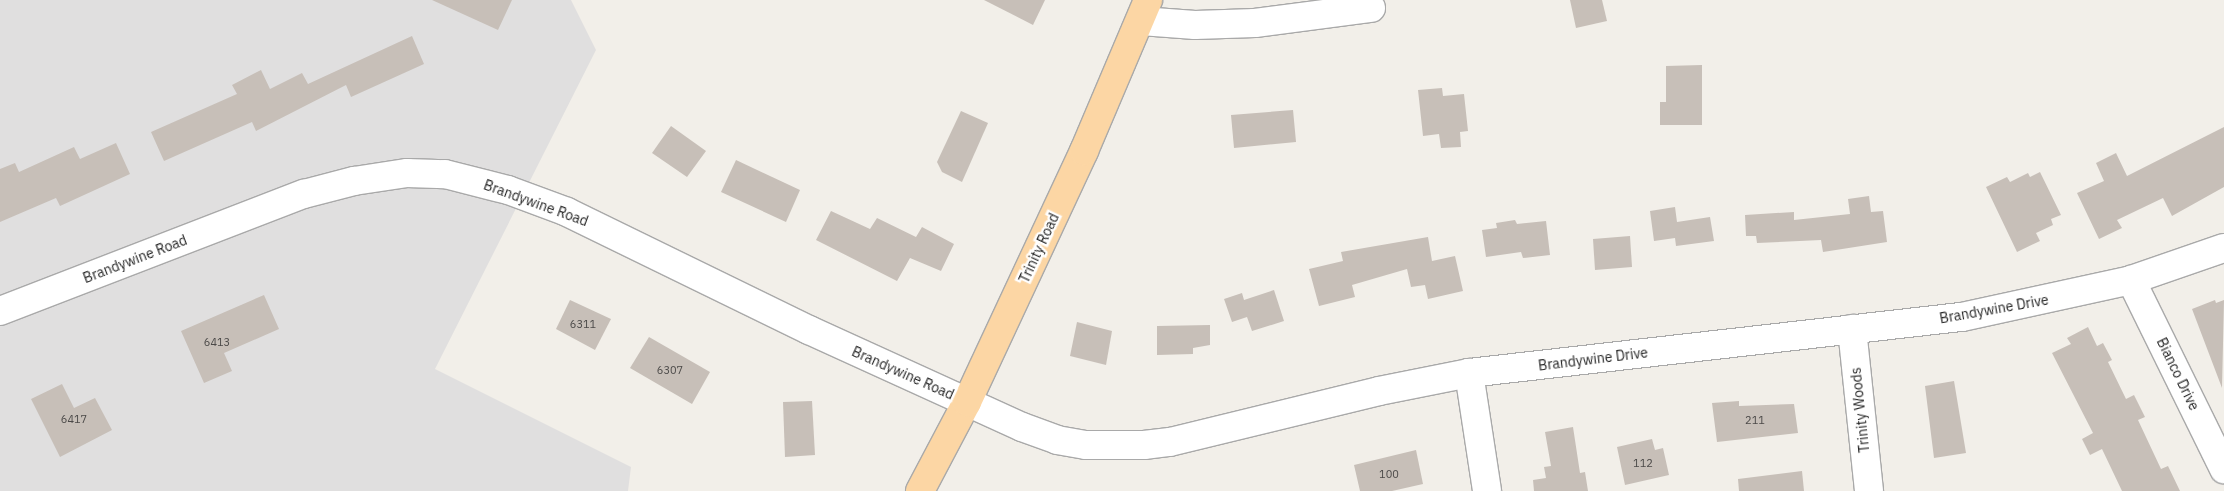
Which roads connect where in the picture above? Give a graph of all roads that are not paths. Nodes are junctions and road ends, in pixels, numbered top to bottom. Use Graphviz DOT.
graph roads {
  1 [pos="1371,8"];
  2 [pos="1145,10"];
  3 [pos="2224,248"];
  4 [pos="2131,280"];
  5 [pos="0,312"];
  6 [pos="1852,329"];
  7 [pos="1470,373"];
  8 [pos="966,402"];
  9 [pos="2224,468"];
  10 [pos="920,491"];
  11 [pos="1487,491"];
  12 [pos="1869,491"];
  1 -- 2 [label="street"];
  2 -- 8 [label="main road, Trinity Road"];
  3 -- 4 [label="street, Brandywine Drive"];
  4 -- 6 [label="street, Brandywine Drive"];
  4 -- 9 [label="street, Bianco Drive"];
  5 -- 8 [label="street, Brandywine Road"];
  6 -- 7 [label="street, Brandywine Drive"];
  6 -- 12 [label="street, Trinity Woods"];
  7 -- 8 [label="street, Brandywine Drive"];
  7 -- 11 [label="street"];
  8 -- 10 [label="main road, Trinity Road"];
}
